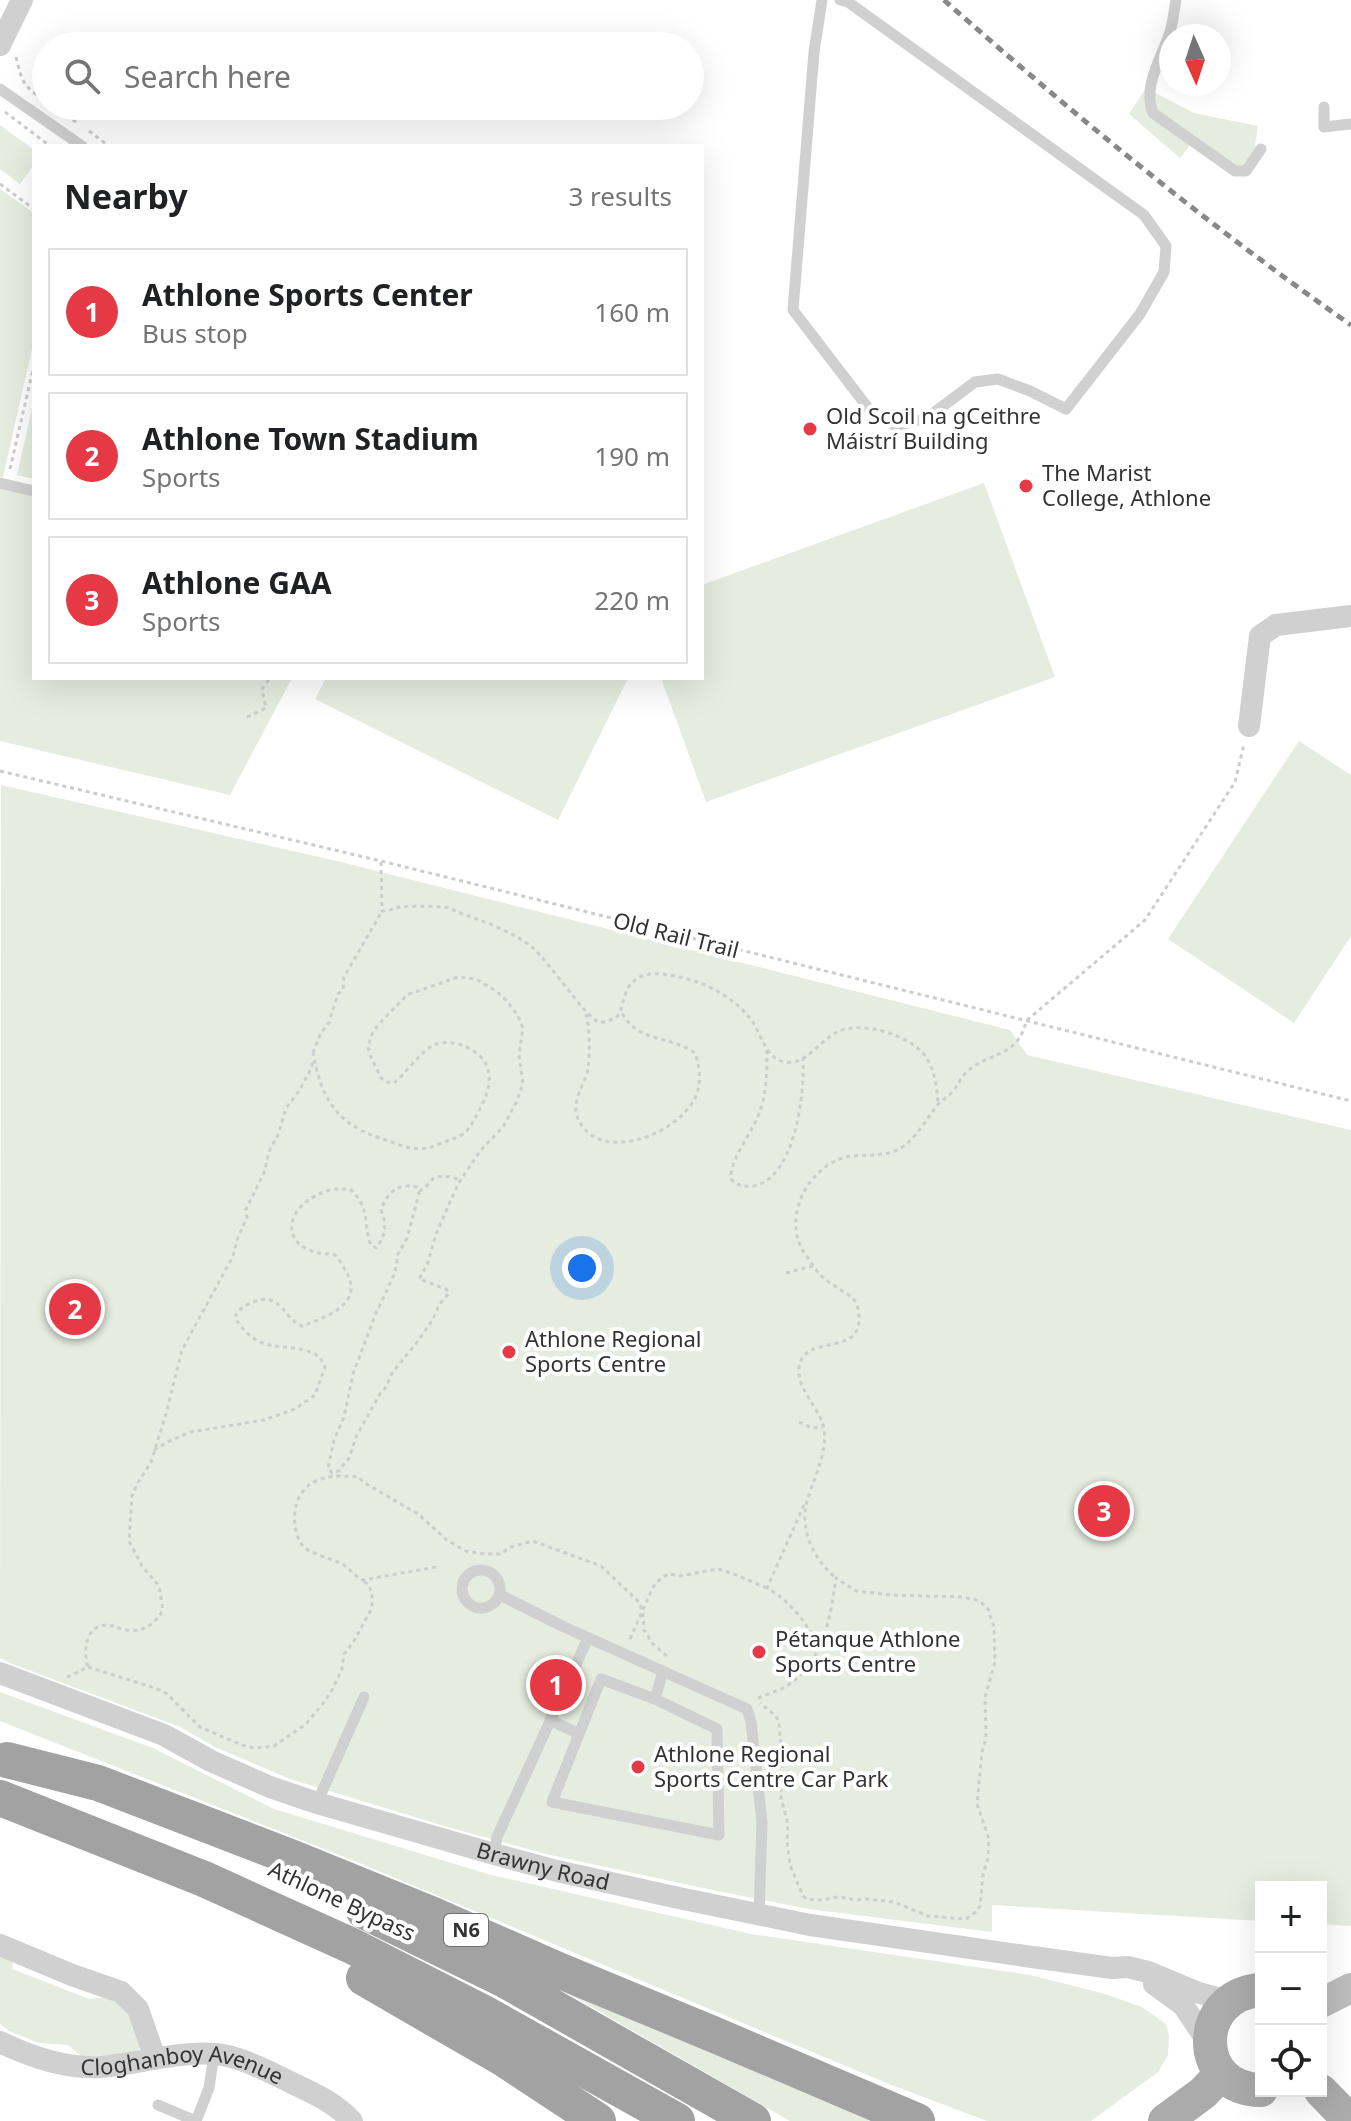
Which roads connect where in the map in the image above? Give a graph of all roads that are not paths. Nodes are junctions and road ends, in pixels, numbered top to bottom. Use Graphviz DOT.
graph roads {
  1 [pos="22,0"];
  2 [pos="822,0"];
  3 [pos="840,0"];
  4 [pos="1176,0"];
  5 [pos="8,50"];
  6 [pos="0,89"];
  7 [pos="1324,107"];
  8 [pos="32,111"];
  9 [pos="45,120"];
  10 [pos="1351,124"];
  11 [pos="79,144"];
  12 [pos="1261,149"];
  13 [pos="3,484"];
  14 [pos="32,491"];
  15 [pos="1351,616"];
  16 [pos="1249,726"];
  17 [pos="500,1595"];
  18 [pos="588,1638"];
  19 [pos="663,1671"];
  20 [pos="0,1673"];
  21 [pos="364,1697"];
  22 [pos="655,1699"];
  23 [pos="550,1720"];
  24 [pos="579,1734"];
  25 [pos="4,1759"];
  26 [pos="0,1798"];
  27 [pos="317,1803"];
  28 [pos="494,1854"];
  29 [pos="759,1915"];
  30 [pos="0,1945"];
  31 [pos="1112,1968"];
  32 [pos="1351,1988"];
  33 [pos="1255,1991"];
  34 [pos="1327,2000"];
  35 [pos="1228,2001"];
  36 [pos="0,2042"];
  37 [pos="214,2054"];
  38 [pos="155,2058"];
  39 [pos="1215,2059"];
  40 [pos="1255,2090"];
  41 [pos="1327,2097"];
  42 [pos="158,2105"];
  43 [pos="196,2121"];
  44 [pos="352,2121"];
  45 [pos="598,2121"];
  46 [pos="677,2121"];
  47 [pos="753,2121"];
  48 [pos="917,2121"];
  49 [pos="1165,2121"];
  50 [pos="1350,2121"];
  1 -- 5 [label="street"];
  2 -- 3 [label="lane"];
  4 -- 12 [label="lane"];
  6 -- 8 [label="lane"];
  7 -- 10 [label="lane"];
  9 -- 11 [label="lane"];
  13 -- 14 [label="lane"];
  15 -- 16 [label="street"];
  17 -- 18 [label="lane"];
  18 -- 19 [label="lane"];
  18 -- 23 [label="lane"];
  19 -- 22 [label="lane"];
  19 -- 29 [label="lane"];
  20 -- 27 [label="street, Brawny Road"];
  21 -- 27 [label="lane"];
  22 -- 24 [label="lane"];
  22 -- 24 [label="lane"];
  23 -- 24 [label="lane"];
  23 -- 28 [label="lane"];
  25 -- 47 [label="highway, Athlone Bypass / N6"];
  25 -- 48 [label="highway, N6"];
  26 -- 45 [label="highway"];
  26 -- 46 [label="highway, Athlone Bypass"];
  27 -- 28 [label="street, Brawny Road"];
  28 -- 29 [label="street, Brawny Road"];
  29 -- 31 [label="street, Brawny Road"];
  30 -- 38 [label="street"];
  31 -- 35 [label="street, Brawny Road"];
  31 -- 39 [label="street, Brawny Road"];
  32 -- 34 [label="main road"];
  33 -- 35 [label="main road"];
  35 -- 39 [label="main road"];
  36 -- 38 [label="street, Cloghanboy Avenue"];
  37 -- 38 [label="street, Cloghanboy Avenue"];
  37 -- 43 [label="lane"];
  37 -- 44 [label="street, Cloghanboy Avenue"];
  39 -- 40 [label="main road"];
  39 -- 49 [label="main road"];
  41 -- 50 [label="main road"];
  42 -- 43 [label="lane"];
}
